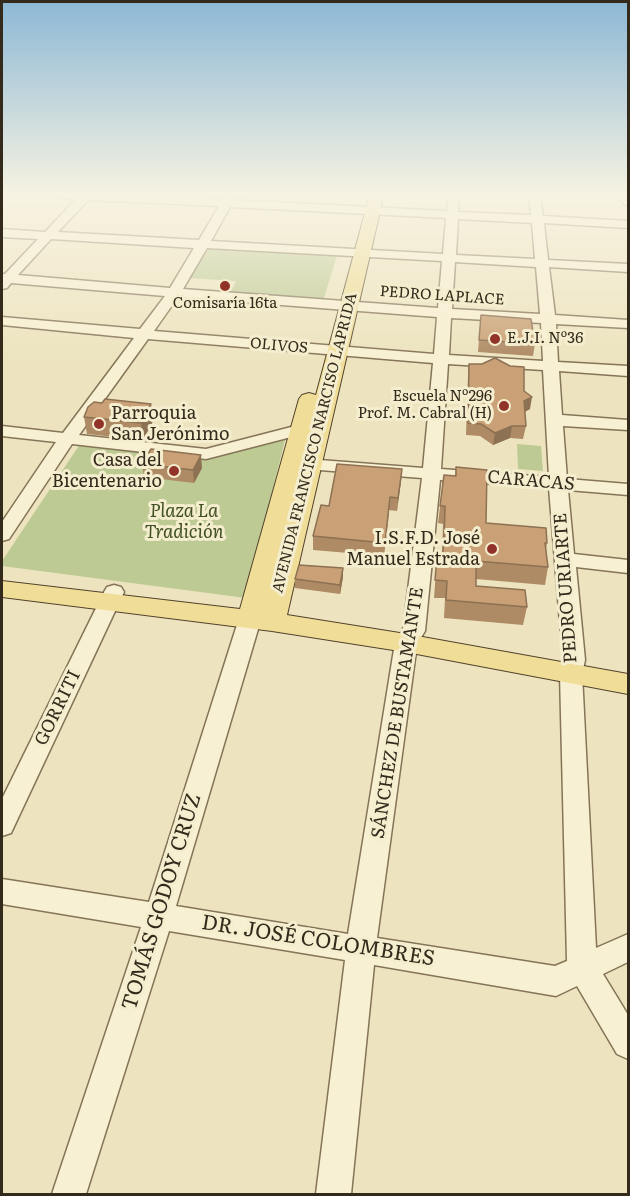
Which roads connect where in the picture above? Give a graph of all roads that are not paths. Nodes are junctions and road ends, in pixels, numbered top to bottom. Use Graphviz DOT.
graph roads {
  1 [pos="34,250"];
  2 [pos="199,250"];
  3 [pos="295,250"];
  4 [pos="358,250"];
  5 [pos="449,250"];
  6 [pos="540,250"];
  7 [pos="357,253"];
  8 [pos="448,257"];
  9 [pos="542,263"];
  10 [pos="628,268"];
  11 [pos="4,281"];
  12 [pos="174,293"];
  13 [pos="342,306"];
  14 [pos="443,313"];
  15 [pos="548,319"];
  16 [pos="2,321"];
  17 [pos="628,324"];
  18 [pos="143,335"];
  19 [pos="330,351"];
  20 [pos="440,359"];
  21 [pos="551,366"];
  22 [pos="628,370"];
  23 [pos="555,420"];
  24 [pos="628,425"];
  25 [pos="2,431"];
  26 [pos="308,431"];
  27 [pos="68,438"];
  28 [pos="300,463"];
  29 [pos="432,473"];
  30 [pos="558,483"];
  31 [pos="628,489"];
  32 [pos="2,535"];
  33 [pos="565,560"];
  34 [pos="628,566"];
  35 [pos="2,578"];
  36 [pos="2,589"];
  37 [pos="111,597"];
  38 [pos="262,615"];
  39 [pos="410,637"];
  40 [pos="573,667"];
  41 [pos="628,670"];
  42 [pos="628,684"];
  43 [pos="2,825"];
  44 [pos="2,891"];
  45 [pos="159,916"];
  46 [pos="361,947"];
  47 [pos="628,948"];
  48 [pos="582,967"];
  49 [pos="628,1043"];
  50 [pos="69,1194"];
  51 [pos="334,1194"];
  1 -- 11 [label="street"];
  2 -- 12 [label="street"];
  3 -- 7 [label="street"];
  4 -- 7 [label="main road, AVENIDA FRANCISCO NARCISO LAPRIDA"];
  5 -- 8 [label="street, SÁNCHEZ DE BUSTAMANTE"];
  6 -- 9 [label="street, PEDRO URIARTE"];
  7 -- 8 [label="street"];
  7 -- 13 [label="main road, AVENIDA FRANCISCO NARCISO LAPRIDA"];
  8 -- 9 [label="street"];
  8 -- 14 [label="street, SÁNCHEZ DE BUSTAMANTE"];
  9 -- 10 [label="street"];
  9 -- 15 [label="street, PEDRO URIARTE"];
  11 -- 12 [label="street, PEDRO LAPLACE"];
  12 -- 13 [label="street, PEDRO LAPLACE"];
  12 -- 18 [label="street"];
  13 -- 14 [label="street, PEDRO LAPLACE"];
  13 -- 19 [label="main road, AVENIDA FRANCISCO NARCISO LAPRIDA"];
  14 -- 15 [label="street, PEDRO LAPLACE"];
  14 -- 20 [label="street, SÁNCHEZ DE BUSTAMANTE"];
  15 -- 17 [label="street, PEDRO LAPLACE"];
  15 -- 21 [label="street, PEDRO URIARTE"];
  16 -- 18 [label="street, OLIVOS"];
  18 -- 19 [label="street, OLIVOS"];
  18 -- 27 [label="street"];
  19 -- 20 [label="street, OLIVOS"];
  19 -- 26 [label="main road, AVENIDA FRANCISCO NARCISO LAPRIDA"];
  20 -- 21 [label="street, OLIVOS"];
  20 -- 29 [label="street, SÁNCHEZ DE BUSTAMANTE"];
  21 -- 22 [label="street, OLIVOS"];
  21 -- 23 [label="street, PEDRO URIARTE"];
  23 -- 24 [label="street"];
  23 -- 30 [label="street, PEDRO URIARTE"];
  25 -- 27 [label="street"];
  26 -- 27 [label="street"];
  26 -- 28 [label="main road, AVENIDA FRANCISCO NARCISO LAPRIDA"];
  27 -- 32 [label="street"];
  28 -- 29 [label="street, CARACAS"];
  28 -- 38 [label="main road, AVENIDA FRANCISCO NARCISO LAPRIDA"];
  29 -- 30 [label="street, CARACAS"];
  29 -- 39 [label="street, SÁNCHEZ DE BUSTAMANTE"];
  30 -- 31 [label="street, CARACAS"];
  30 -- 33 [label="street, PEDRO URIARTE"];
  33 -- 34 [label="street"];
  33 -- 40 [label="street, PEDRO URIARTE"];
  35 -- 37 [label="main road"];
  36 -- 37 [label="main road"];
  37 -- 38 [label="main road"];
  37 -- 43 [label="street, GORRITI"];
  38 -- 39 [label="main road"];
  38 -- 45 [label="street, TOMÁS GODOY CRUZ"];
  39 -- 40 [label="main road"];
  39 -- 46 [label="street, SÁNCHEZ DE BUSTAMANTE"];
  40 -- 41 [label="main road"];
  40 -- 42 [label="main road"];
  40 -- 48 [label="street, PEDRO URIARTE"];
  44 -- 45 [label="street, DR. JOSÉ COLOMBRES"];
  45 -- 46 [label="street, DR. JOSÉ COLOMBRES"];
  45 -- 50 [label="street, TOMÁS GODOY CRUZ"];
  46 -- 48 [label="street, DR. JOSÉ COLOMBRES"];
  46 -- 51 [label="street, SÁNCHEZ DE BUSTAMANTE"];
  47 -- 48 [label="street, DR. JOSÉ COLOMBRES"];
  48 -- 49 [label="street, PEDRO URIARTE"];
}
